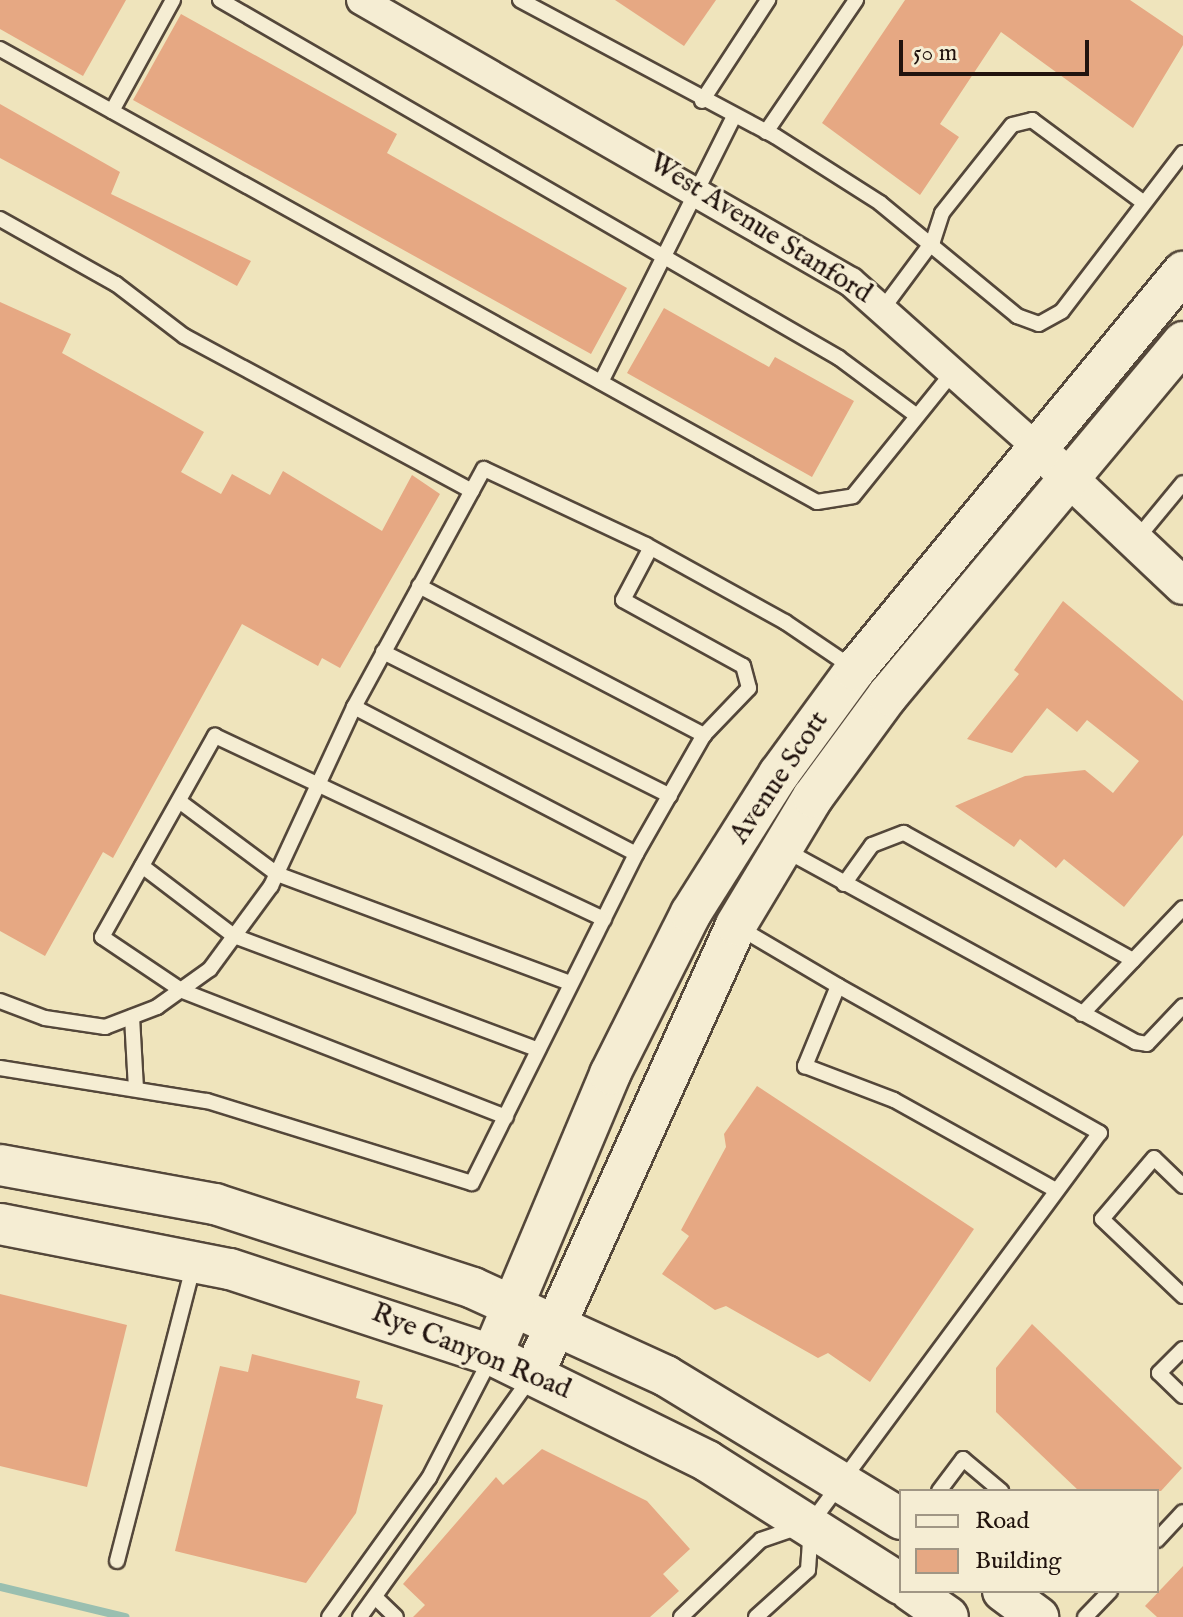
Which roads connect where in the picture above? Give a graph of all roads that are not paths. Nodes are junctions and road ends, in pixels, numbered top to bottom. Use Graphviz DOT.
graph roads {
  1 [pos="173,0"];
  2 [pos="220,0"];
  3 [pos="361,0"];
  4 [pos="520,0"];
  5 [pos="768,0"];
  6 [pos="856,0"];
  7 [pos="0,49"];
  8 [pos="702,101"];
  9 [pos="112,111"];
  10 [pos="734,116"];
  11 [pos="766,132"];
  12 [pos="1183,153"];
  13 [pos="700,189"];
  14 [pos="1143,202"];
  15 [pos="0,219"];
  16 [pos="933,241"];
  17 [pos="666,259"];
  18 [pos="1183,272"];
  19 [pos="884,307"];
  20 [pos="1183,342"];
  21 [pos="955,371"];
  22 [pos="601,382"];
  23 [pos="917,416"];
  24 [pos="1036,447"];
  25 [pos="1071,479"];
  26 [pos="1183,483"];
  27 [pos="472,491"];
  28 [pos="1135,541"];
  29 [pos="650,549"];
  30 [pos="419,586"];
  31 [pos="1183,586"];
  32 [pos="383,652"];
  33 [pos="872,683"];
  34 [pos="354,707"];
  35 [pos="704,735"];
  36 [pos="321,784"];
  37 [pos="670,796"];
  38 [pos="179,801"];
  39 [pos="782,848"];
  40 [pos="636,854"];
  41 [pos="142,866"];
  42 [pos="277,874"];
  43 [pos="844,884"];
  44 [pos="1183,908"];
  45 [pos="604,919"];
  46 [pos="736,925"];
  47 [pos="234,936"];
  48 [pos="1133,960"];
  49 [pos="570,983"];
  50 [pos="838,986"];
  51 [pos="181,990"];
  52 [pos="0,1001"];
  53 [pos="1183,1006"];
  54 [pos="1082,1014"];
  55 [pos="132,1017"];
  56 [pos="536,1049"];
  57 [pos="0,1068"];
  58 [pos="136,1088"];
  59 [pos="506,1117"];
  60 [pos="0,1165"];
  61 [pos="1183,1186"];
  62 [pos="0,1190"];
  63 [pos="1056,1190"];
  64 [pos="215,1204"];
  65 [pos="0,1224"];
  66 [pos="195,1260"];
  67 [pos="1183,1296"];
  68 [pos="513,1304"];
  69 [pos="557,1324"];
  70 [pos="1183,1349"];
  71 [pos="492,1355"];
  72 [pos="534,1373"];
  73 [pos="1183,1396"];
  74 [pos="845,1480"];
  75 [pos="940,1489"];
  76 [pos="999,1489"];
  77 [pos="1183,1512"];
  78 [pos="899,1518"];
  79 [pos="811,1523"];
  80 [pos="1159,1538"];
  81 [pos="117,1561"];
  82 [pos="899,1583"];
  83 [pos="914,1593"];
  84 [pos="1006,1593"];
  85 [pos="1108,1593"];
  86 [pos="375,1597"];
  87 [pos="329,1617"];
  88 [pos="360,1617"];
  89 [pos="396,1617"];
  90 [pos="681,1617"];
  91 [pos="756,1617"];
  92 [pos="948,1617"];
  93 [pos="1038,1617"];
  94 [pos="1085,1617"];
  1 -- 9 [label="lane"];
  2 -- 17 [label="lane"];
  3 -- 13 [label="street, West Avenue Stanford"];
  4 -- 8 [label="lane"];
  5 -- 8 [label="lane"];
  6 -- 11 [label="lane"];
  7 -- 9 [label="lane"];
  8 -- 10 [label="lane"];
  9 -- 22 [label="lane"];
  10 -- 11 [label="lane"];
  10 -- 13 [label="lane"];
  11 -- 16 [label="lane"];
  12 -- 14 [label="lane"];
  13 -- 17 [label="lane"];
  13 -- 19 [label="street, West Avenue Stanford"];
  14 -- 16 [label="lane"];
  14 -- 16 [label="lane"];
  15 -- 27 [label="lane"];
  16 -- 19 [label="lane"];
  17 -- 22 [label="lane"];
  17 -- 23 [label="lane"];
  18 -- 24 [label="main road, Avenue Scott"];
  19 -- 21 [label="street, West Avenue Stanford"];
  20 -- 25 [label="main road, Avenue Scott"];
  21 -- 23 [label="lane"];
  21 -- 24 [label="street, West Avenue Stanford"];
  22 -- 23 [label="lane"];
  24 -- 25 [label="street, West Avenue Stanford"];
  24 -- 33 [label="main road, Avenue Scott"];
  25 -- 28 [label="street, West Avenue Stanford"];
  25 -- 33 [label="main road, Avenue Scott"];
  26 -- 28 [label="lane"];
  27 -- 29 [label="lane"];
  27 -- 30 [label="lane"];
  28 -- 31 [label="street, West Avenue Stanford"];
  29 -- 33 [label="lane"];
  29 -- 35 [label="lane"];
  30 -- 32 [label="lane"];
  30 -- 35 [label="lane"];
  32 -- 34 [label="lane"];
  32 -- 37 [label="lane"];
  33 -- 39 [label="main road, Avenue Scott"];
  33 -- 68 [label="main road, Avenue Scott"];
  34 -- 36 [label="lane"];
  34 -- 40 [label="lane"];
  35 -- 37 [label="lane"];
  36 -- 38 [label="lane"];
  36 -- 42 [label="lane"];
  36 -- 45 [label="lane"];
  37 -- 40 [label="lane"];
  38 -- 41 [label="lane"];
  38 -- 42 [label="lane"];
  39 -- 43 [label="lane"];
  39 -- 46 [label="main road, Avenue Scott"];
  40 -- 45 [label="lane"];
  41 -- 47 [label="lane"];
  41 -- 51 [label="lane"];
  42 -- 47 [label="lane"];
  42 -- 49 [label="lane"];
  43 -- 48 [label="lane"];
  43 -- 54 [label="lane"];
  44 -- 48 [label="lane"];
  45 -- 49 [label="lane"];
  46 -- 50 [label="lane"];
  46 -- 69 [label="main road, Avenue Scott"];
  47 -- 51 [label="lane"];
  47 -- 56 [label="lane"];
  48 -- 54 [label="lane"];
  49 -- 56 [label="lane"];
  50 -- 63 [label="lane"];
  50 -- 63 [label="lane"];
  51 -- 55 [label="lane"];
  51 -- 59 [label="lane"];
  52 -- 55 [label="lane"];
  53 -- 54 [label="lane"];
  55 -- 58 [label="lane"];
  56 -- 59 [label="lane"];
  57 -- 58 [label="lane"];
  58 -- 59 [label="lane"];
  60 -- 64 [label="main road, Rye Canyon Road"];
  61 -- 67 [label="lane"];
  62 -- 64 [label="main road"];
  63 -- 74 [label="lane"];
  64 -- 68 [label="main road, Rye Canyon Road"];
  65 -- 66 [label="main road, Rye Canyon Road"];
  66 -- 71 [label="main road, Rye Canyon Road"];
  66 -- 81 [label="lane"];
  68 -- 69 [label="main road, Rye Canyon Road"];
  68 -- 71 [label="main road, Avenue Scott"];
  69 -- 72 [label="main road, Avenue Scott"];
  69 -- 74 [label="main road, Rye Canyon Road"];
  70 -- 73 [label="lane"];
  71 -- 72 [label="main road, Rye Canyon Road"];
  71 -- 87 [label="lane"];
  72 -- 79 [label="main road, Rye Canyon Road"];
  72 -- 86 [label="lane"];
  74 -- 78 [label="main road, Rye Canyon Road"];
  74 -- 79 [label="lane"];
  75 -- 76 [label="lane"];
  77 -- 80 [label="lane"];
  79 -- 82 [label="main road, Rye Canyon Road"];
  79 -- 90 [label="lane"];
  79 -- 91 [label="lane"];
  83 -- 92 [label="main road"];
  84 -- 93 [label="main road"];
  85 -- 94 [label="lane"];
  86 -- 88 [label="lane"];
  86 -- 89 [label="lane"];
}
